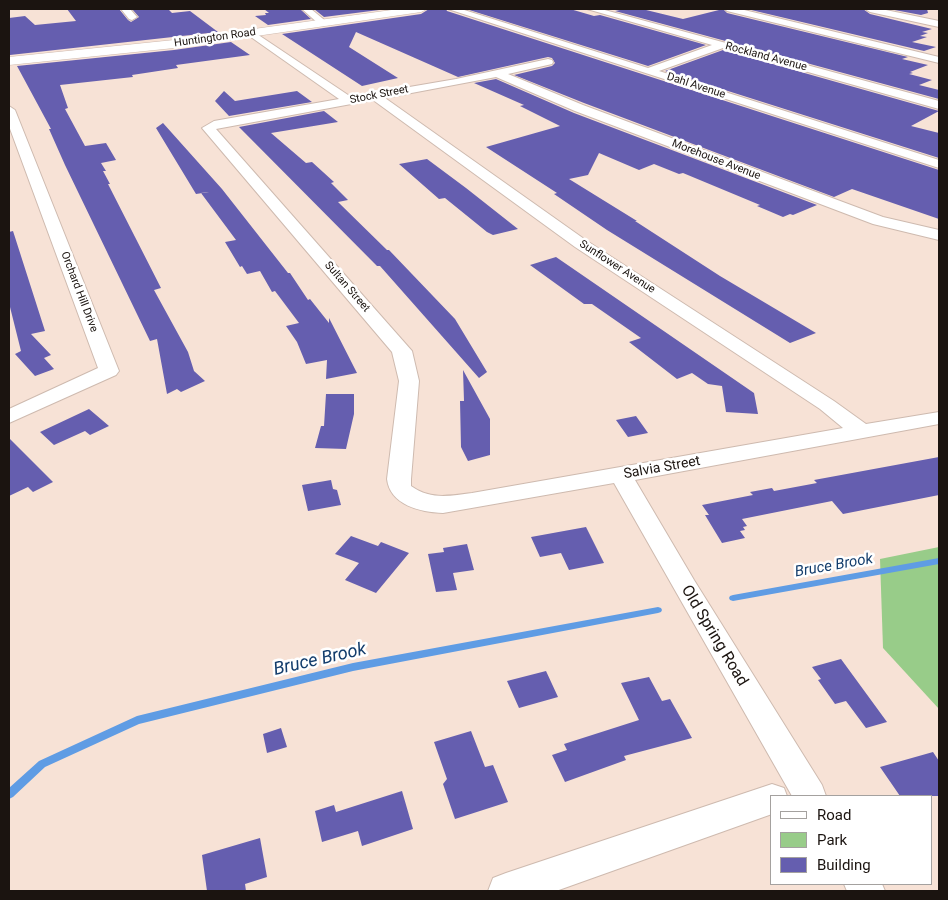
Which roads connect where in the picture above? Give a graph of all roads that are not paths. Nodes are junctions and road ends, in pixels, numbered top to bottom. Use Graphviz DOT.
graph roads {
  1 [pos="126,9"];
  2 [pos="306,9"];
  3 [pos="421,9"];
  4 [pos="453,9"];
  5 [pos="592,9"];
  6 [pos="730,9"];
  7 [pos="870,9"];
  8 [pos="132,17"];
  9 [pos="323,23"];
  10 [pos="939,24"];
  11 [pos="251,34"];
  12 [pos="723,45"];
  13 [pos="939,60"];
  14 [pos="9,61"];
  15 [pos="548,62"];
  16 [pos="649,71"];
  17 [pos="497,72"];
  18 [pos="375,96"];
  19 [pos="349,102"];
  20 [pos="939,105"];
  21 [pos="9,110"];
  22 [pos="210,126"];
  23 [pos="939,164"];
  24 [pos="939,235"];
  25 [pos="9,417"];
  26 [pos="939,418"];
  27 [pos="862,432"];
  28 [pos="621,475"];
  29 [pos="399,479"];
  30 [pos="798,793"];
  31 [pos="770,800"];
  32 [pos="506,891"];
  1 -- 8 [label="street"];
  2 -- 9 [label="street"];
  3 -- 9 [label="main road, Huntington Road"];
  4 -- 16 [label="street, Dahl Avenue"];
  5 -- 12 [label="street, Rockland Avenue"];
  6 -- 13 [label="street"];
  7 -- 10 [label="street"];
  9 -- 11 [label="main road, Huntington Road"];
  11 -- 14 [label="main road, Huntington Road"];
  11 -- 19 [label="street"];
  12 -- 16 [label="street"];
  12 -- 20 [label="street, Rockland Avenue"];
  15 -- 17 [label="street, Stock Street"];
  16 -- 23 [label="street, Dahl Avenue"];
  17 -- 18 [label="street, Stock Street"];
  17 -- 24 [label="street, Morehouse Avenue"];
  18 -- 19 [label="street, Stock Street"];
  18 -- 27 [label="street, Sunflower Avenue"];
  19 -- 22 [label="street, Stock Street"];
  21 -- 25 [label="street, Orchard Hill Drive"];
  22 -- 29 [label="street, Sultan Street"];
  26 -- 27 [label="street, Salvia Street"];
  27 -- 28 [label="street, Salvia Street"];
  28 -- 29 [label="street, Salvia Street"];
  28 -- 30 [label="street, Old Spring Road"];
  31 -- 32 [label="street"];
}
